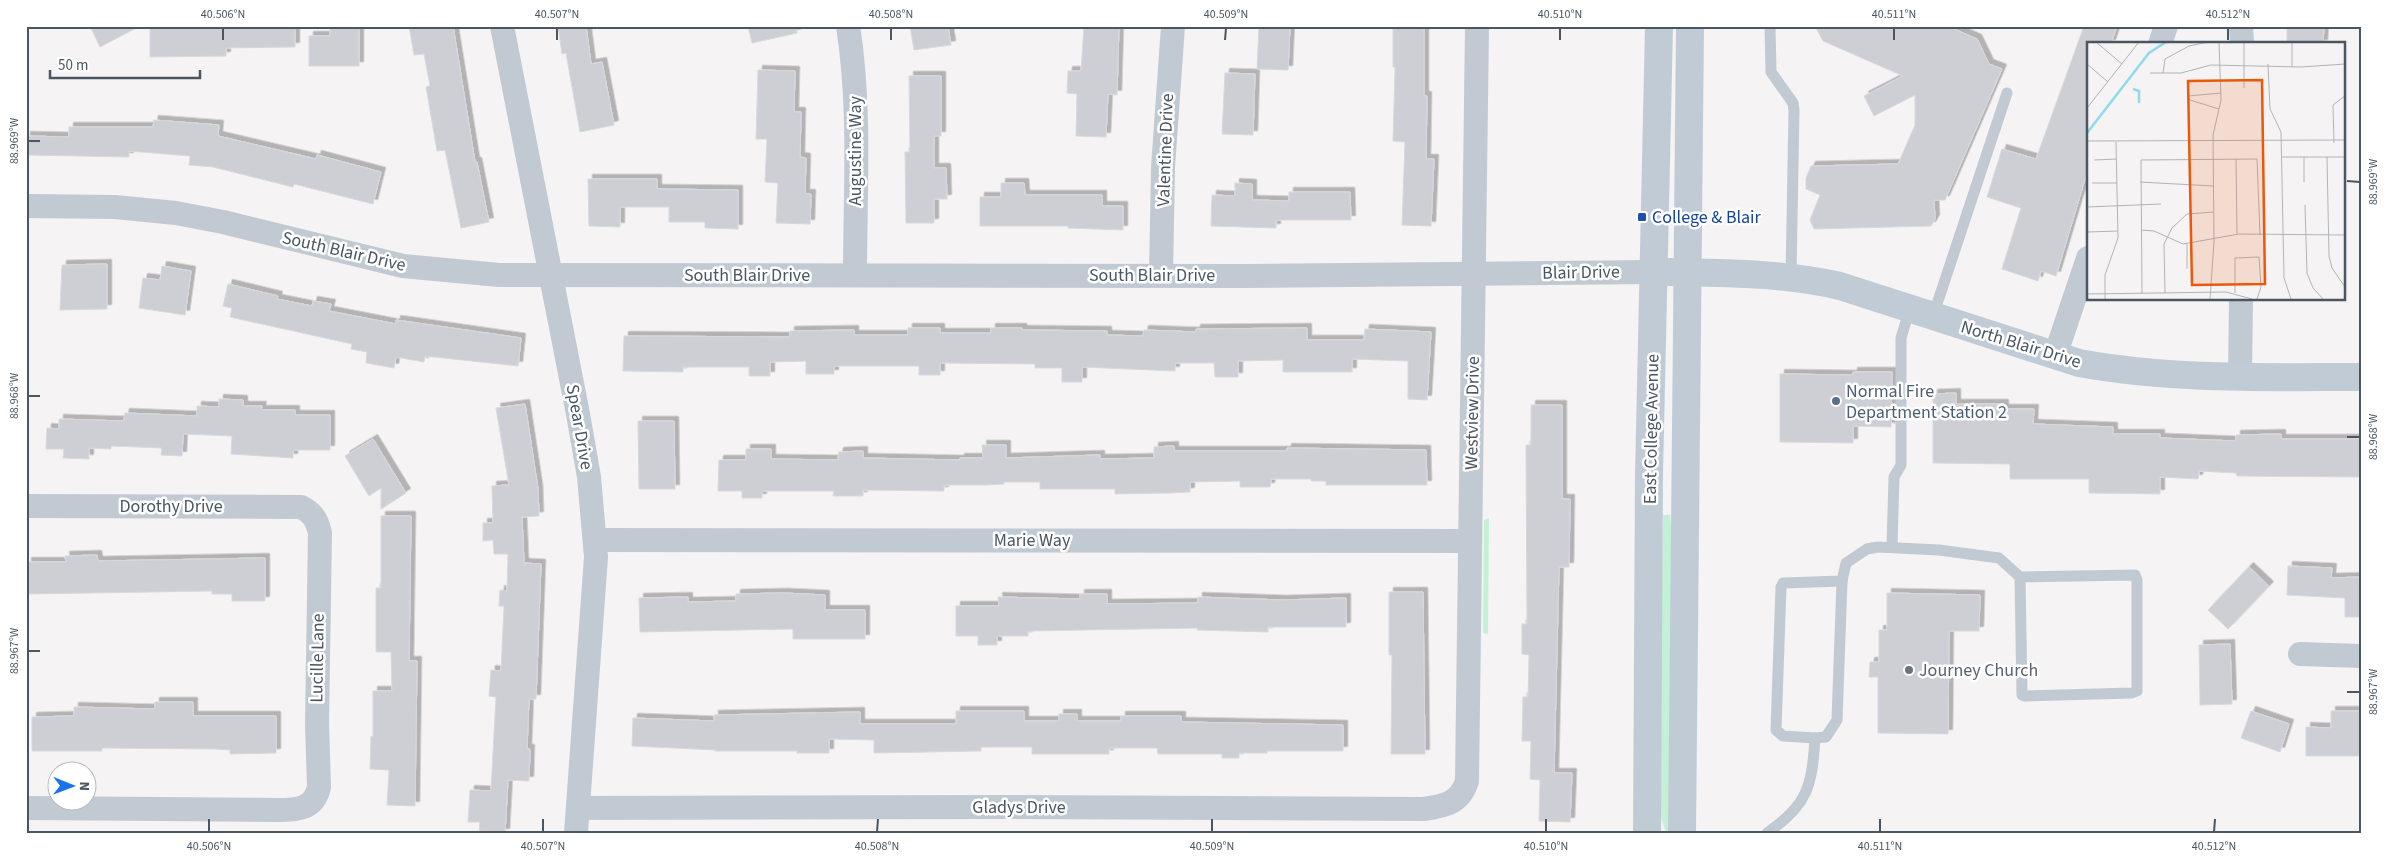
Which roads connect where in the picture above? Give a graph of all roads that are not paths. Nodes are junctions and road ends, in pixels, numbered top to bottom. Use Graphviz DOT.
graph roads {
  1 [pos="502,26"];
  2 [pos="848,26"];
  3 [pos="1173,26"];
  4 [pos="1477,26"];
  5 [pos="1659,26"];
  6 [pos="1690,26"];
  7 [pos="1770,26"];
  8 [pos="2166,26"];
  9 [pos="2241,26"];
  10 [pos="2161,42"];
  11 [pos="2242,42"];
  12 [pos="2007,93"];
  13 [pos="26,206"];
  14 [pos="2087,261"];
  15 [pos="1653,272"];
  16 [pos="1688,272"];
  17 [pos="550,275"];
  18 [pos="855,275"];
  19 [pos="1161,275"];
  20 [pos="1474,275"];
  21 [pos="1791,277"];
  22 [pos="2241,300"];
  23 [pos="1921,312"];
  24 [pos="2055,356"];
  25 [pos="2240,377"];
  26 [pos="2361,377"];
  27 [pos="26,506"];
  28 [pos="313,515"];
  29 [pos="595,540"];
  30 [pos="1470,541"];
  31 [pos="1892,548"];
  32 [pos="2020,577"];
  33 [pos="1842,581"];
  34 [pos="2300,654"];
  35 [pos="2361,656"];
  36 [pos="1815,738"];
  37 [pos="1458,798"];
  38 [pos="26,808"];
  39 [pos="578,808"];
  40 [pos="576,833"];
  41 [pos="1647,833"];
  42 [pos="1682,833"];
  43 [pos="1767,833"];
  1 -- 17 [label="street, Spear Drive"];
  2 -- 18 [label="street, Augustine Way"];
  3 -- 19 [label="street, Valentine Drive"];
  4 -- 20 [label="street, Westview Drive"];
  5 -- 15 [label="main road, East College Avenue"];
  6 -- 16 [label="main road, East College Avenue"];
  7 -- 21 [label="lane"];
  8 -- 10 [label="street"];
  9 -- 11 [label="street"];
  12 -- 23 [label="lane"];
  13 -- 17 [label="street, South Blair Drive"];
  14 -- 24 [label="street"];
  15 -- 16 [label="main road, Blair Drive"];
  15 -- 20 [label="street, Blair Drive"];
  15 -- 41 [label="main road, East College Avenue"];
  16 -- 21 [label="main road, North Blair Drive"];
  16 -- 42 [label="main road, East College Avenue"];
  17 -- 18 [label="street, South Blair Drive"];
  17 -- 29 [label="street, Spear Drive"];
  18 -- 19 [label="street, South Blair Drive"];
  19 -- 20 [label="street, South Blair Drive"];
  20 -- 30 [label="street, Westview Drive"];
  21 -- 23 [label="main road, North Blair Drive"];
  22 -- 25 [label="street"];
  23 -- 24 [label="main road, North Blair Drive"];
  23 -- 31 [label="lane"];
  24 -- 25 [label="main road, North Blair Drive"];
  25 -- 26 [label="main road, North Blair Drive"];
  27 -- 28 [label="street, Dorothy Drive"];
  28 -- 38 [label="street, Lucille Lane"];
  29 -- 30 [label="street, Marie Way"];
  29 -- 39 [label="street, Spear Drive"];
  30 -- 37 [label="street, Westview Drive"];
  31 -- 32 [label="lane"];
  31 -- 33 [label="lane"];
  32 -- 32 [label="lane"];
  33 -- 36 [label="lane"];
  33 -- 36 [label="lane"];
  34 -- 35 [label="street"];
  36 -- 43 [label="lane"];
  37 -- 39 [label="street, Gladys Drive"];
  39 -- 40 [label="street, Spear Drive"];
}
